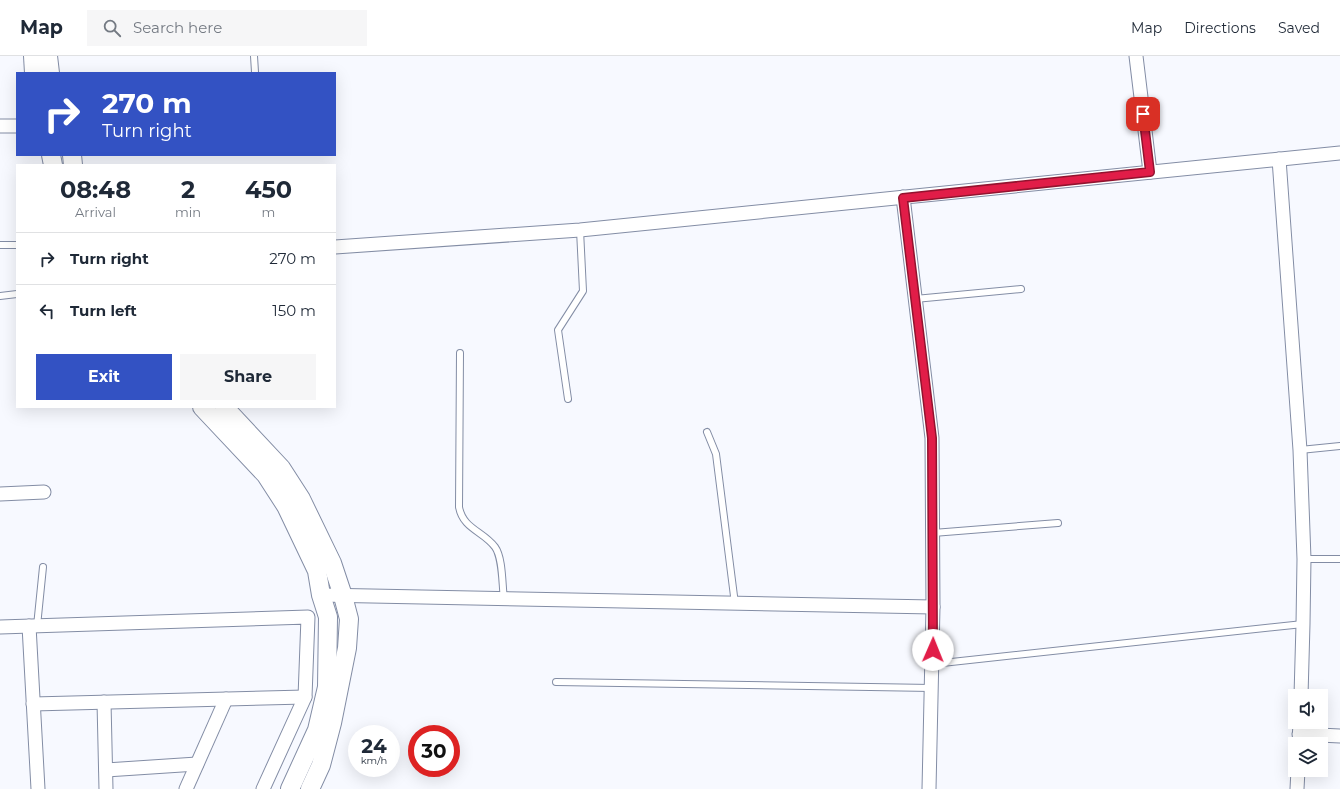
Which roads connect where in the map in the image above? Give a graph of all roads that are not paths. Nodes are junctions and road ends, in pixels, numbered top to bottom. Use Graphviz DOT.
graph roads {
  1 [pos="33,56"];
  2 [pos="48,56"];
  3 [pos="254,56"];
  4 [pos="1136,56"];
  5 [pos="34,72"];
  6 [pos="50,72"];
  7 [pos="255,72"];
  8 [pos="0,126"];
  9 [pos="16,126"];
  10 [pos="1340,153"];
  11 [pos="1279,159"];
  12 [pos="1150,172"];
  13 [pos="903,198"];
  14 [pos="580,230"];
  15 [pos="0,245"];
  16 [pos="16,245"];
  17 [pos="336,247"];
  18 [pos="1021,289"];
  19 [pos="16,294"];
  20 [pos="0,296"];
  21 [pos="915,299"];
  22 [pos="460,353"];
  23 [pos="568,398"];
  24 [pos="203,408"];
  25 [pos="225,408"];
  26 [pos="707,432"];
  27 [pos="1340,446"];
  28 [pos="1300,450"];
  29 [pos="44,492"];
  30 [pos="0,494"];
  31 [pos="1058,523"];
  32 [pos="933,533"];
  33 [pos="1304,559"];
  34 [pos="1340,559"];
  35 [pos="43,567"];
  36 [pos="321,595"];
  37 [pos="343,596"];
  38 [pos="504,599"];
  39 [pos="735,604"];
  40 [pos="933,607"];
  41 [pos="1303,624"];
  42 [pos="33,626"];
  43 [pos="0,627"];
  44 [pos="933,664"];
  45 [pos="556,682"];
  46 [pos="932,688"];
  47 [pos="1301,689"];
  48 [pos="306,697"];
  49 [pos="226,699"];
  50 [pos="104,702"];
  51 [pos="33,704"];
  52 [pos="1299,733"];
  53 [pos="1340,736"];
  54 [pos="197,764"];
  55 [pos="106,770"];
  56 [pos="1298,777"];
  57 [pos="38,789"];
  58 [pos="106,789"];
  59 [pos="186,789"];
  60 [pos="263,789"];
  61 [pos="290,789"];
  62 [pos="310,789"];
  63 [pos="929,789"];
  64 [pos="1297,789"];
  1 -- 5 [label="street"];
  2 -- 6 [label="street"];
  3 -- 7 [label="lane"];
  4 -- 12 [label="street"];
  8 -- 9 [label="street"];
  10 -- 11 [label="street"];
  11 -- 12 [label="street"];
  11 -- 28 [label="street"];
  12 -- 13 [label="street"];
  13 -- 14 [label="street"];
  13 -- 21 [label="street"];
  14 -- 17 [label="street"];
  14 -- 23 [label="lane"];
  15 -- 16 [label="lane"];
  18 -- 21 [label="lane"];
  19 -- 20 [label="lane"];
  21 -- 32 [label="street"];
  22 -- 38 [label="lane"];
  24 -- 36 [label="street"];
  25 -- 37 [label="street"];
  26 -- 39 [label="lane"];
  27 -- 28 [label="lane"];
  28 -- 33 [label="street"];
  29 -- 30 [label="street"];
  31 -- 32 [label="lane"];
  32 -- 40 [label="street"];
  33 -- 34 [label="lane"];
  33 -- 41 [label="street"];
  35 -- 42 [label="lane"];
  36 -- 37 [label="street"];
  36 -- 61 [label="street"];
  37 -- 38 [label="street"];
  37 -- 62 [label="street"];
  38 -- 39 [label="street"];
  39 -- 40 [label="street"];
  40 -- 44 [label="street"];
  41 -- 44 [label="lane"];
  41 -- 47 [label="street"];
  42 -- 43 [label="street"];
  42 -- 48 [label="street"];
  42 -- 51 [label="street"];
  44 -- 46 [label="street"];
  45 -- 46 [label="lane"];
  46 -- 63 [label="street"];
  48 -- 49 [label="street"];
  48 -- 60 [label="street"];
  49 -- 50 [label="street"];
  49 -- 54 [label="street"];
  50 -- 51 [label="street"];
  50 -- 55 [label="street"];
  51 -- 57 [label="street"];
  52 -- 53 [label="street"];
  54 -- 55 [label="street"];
  54 -- 59 [label="street"];
  55 -- 58 [label="street"];
  56 -- 64 [label="street"];
}
